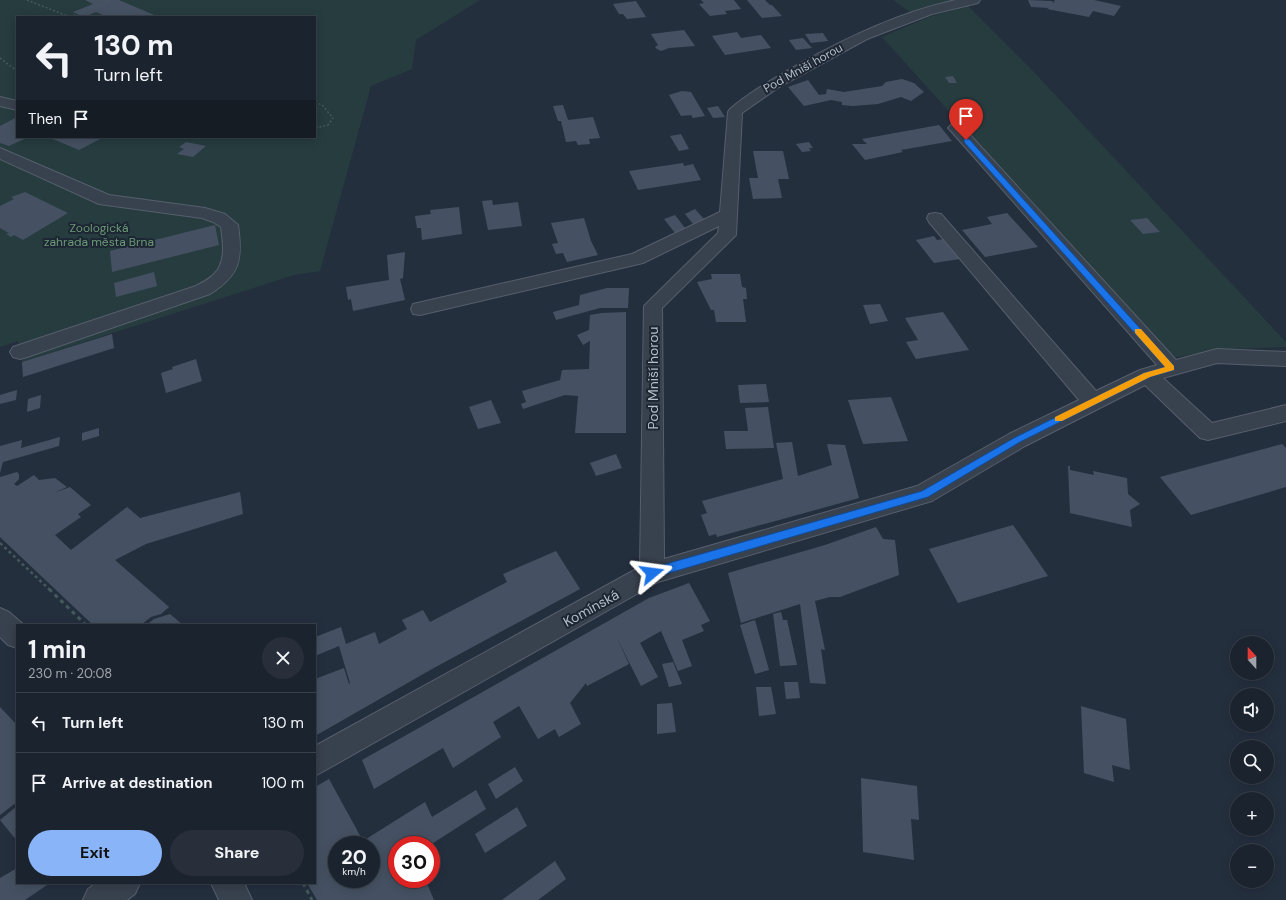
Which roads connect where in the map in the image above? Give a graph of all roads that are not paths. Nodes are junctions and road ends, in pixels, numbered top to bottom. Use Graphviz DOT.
graph roads {
  1 [pos="974,0"];
  2 [pos="950,2"];
  3 [pos="0,101"];
  4 [pos="16,106"];
  5 [pos="956,128"];
  6 [pos="0,153"];
  7 [pos="728,215"];
  8 [pos="935,218"];
  9 [pos="420,309"];
  10 [pos="20,352"];
  11 [pos="1286,359"];
  12 [pos="1171,368"];
  13 [pos="1147,375"];
  14 [pos="1093,402"];
  15 [pos="1286,414"];
  16 [pos="652,573"];
  17 [pos="0,620"];
  18 [pos="16,635"];
  19 [pos="316,761"];
  20 [pos="123,884"];
  21 [pos="228,884"];
  22 [pos="99,900"];
  23 [pos="236,900"];
  1 -- 2 [label="street, Pod Mniší horou"];
  2 -- 7 [label="street, Pod Mniší horou"];
  3 -- 4 [label="street"];
  5 -- 12 [label="street"];
  6 -- 10 [label="street"];
  7 -- 9 [label="street"];
  7 -- 16 [label="street, Pod Mniší horou"];
  8 -- 14 [label="street"];
  11 -- 12 [label="street, Komínská"];
  12 -- 13 [label="street, Komínská"];
  13 -- 14 [label="street, Komínská"];
  13 -- 15 [label="street"];
  14 -- 16 [label="street, Komínská"];
  16 -- 19 [label="street, Komínská"];
  17 -- 18 [label="street"];
  20 -- 22 [label="street"];
  21 -- 23 [label="street"];
}
